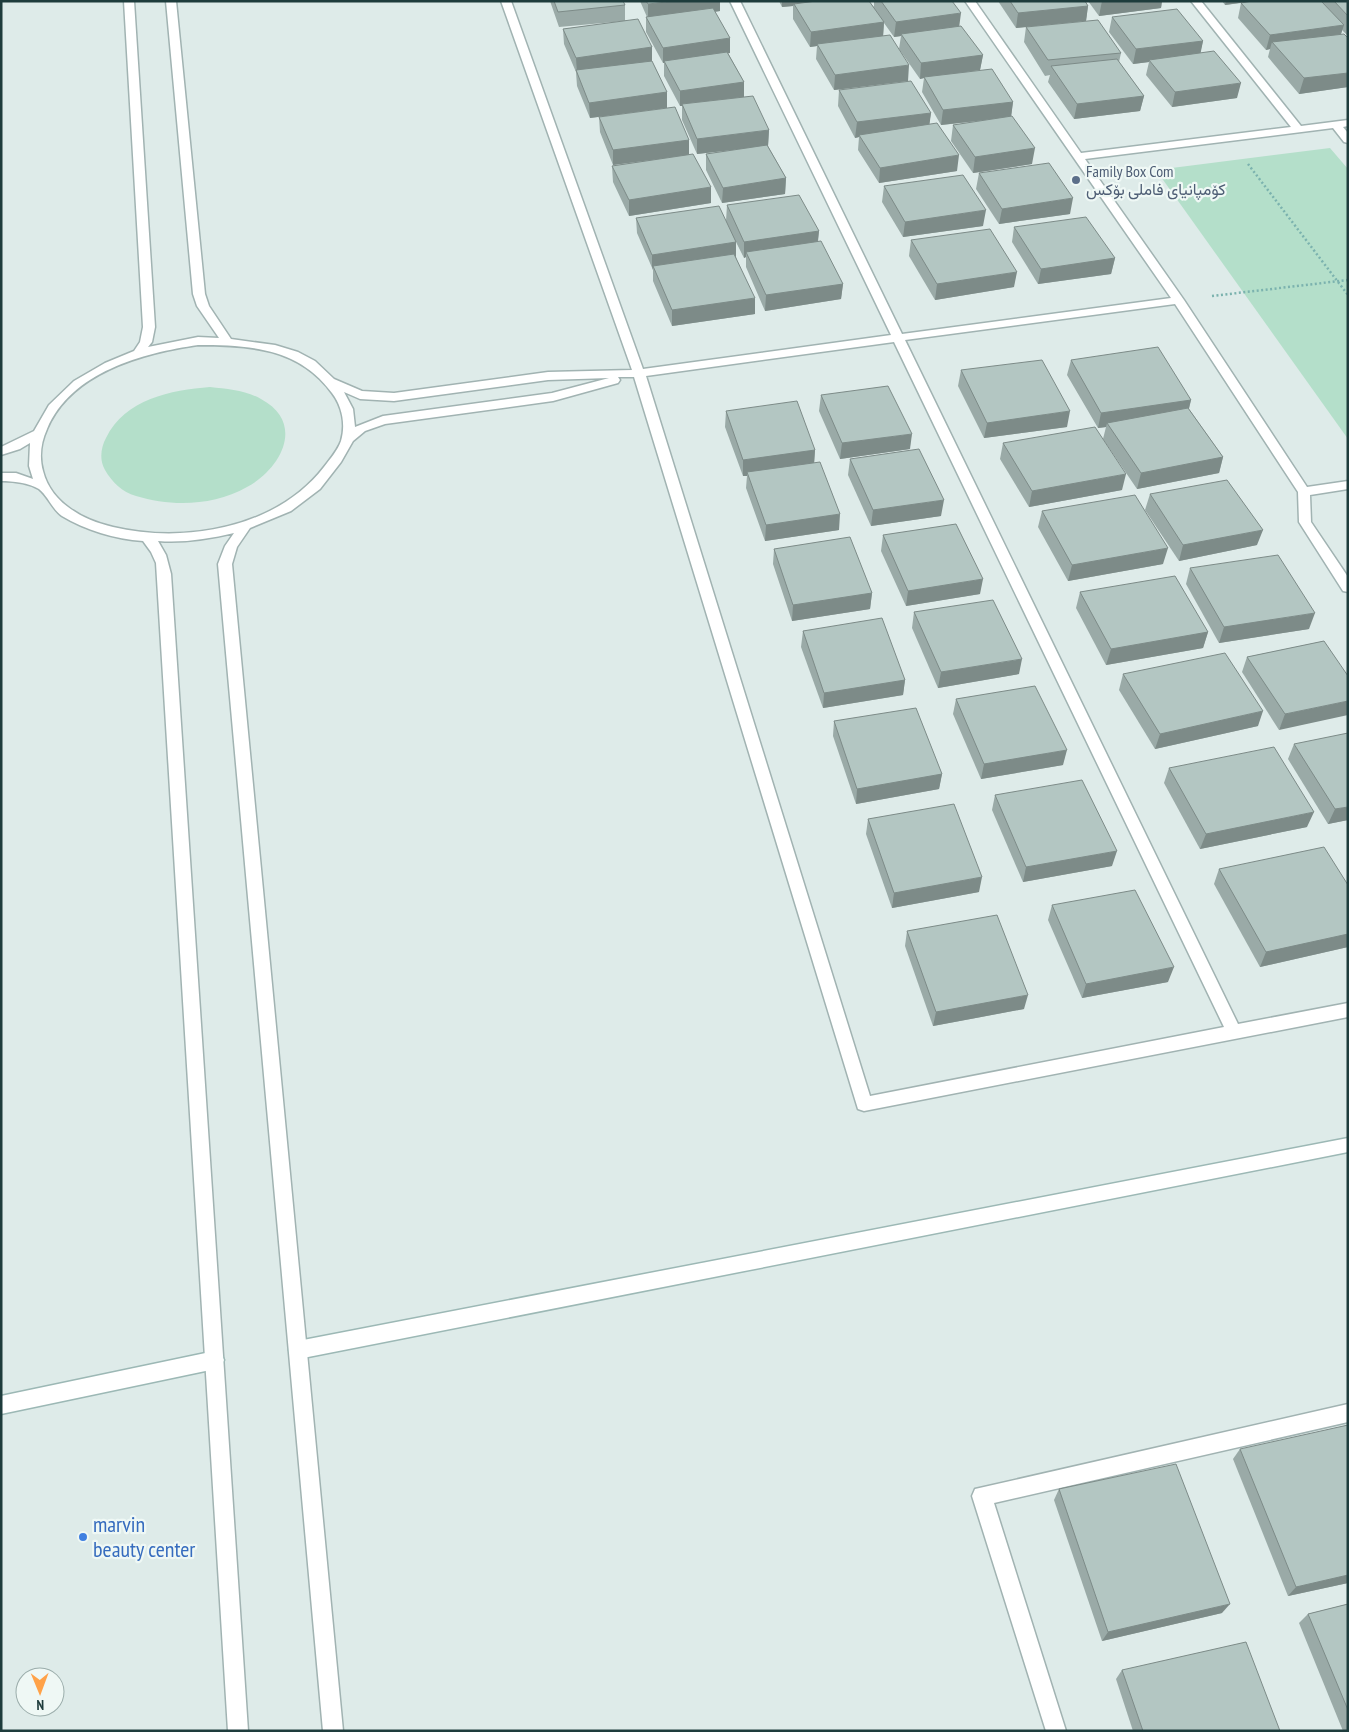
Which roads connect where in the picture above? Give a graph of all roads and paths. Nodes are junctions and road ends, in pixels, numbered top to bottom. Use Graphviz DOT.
graph roads {
  1 [pos="129,1"];
  2 [pos="171,1"];
  3 [pos="506,1"];
  4 [pos="735,1"];
  5 [pos="970,1"];
  6 [pos="1196,1"];
  7 [pos="1348,123"];
  8 [pos="1335,124"];
  9 [pos="1298,129"];
  10 [pos="1228,138"];
  11 [pos="1348,140"];
  12 [pos="1078,156"];
  13 [pos="1348,280"];
  14 [pos="1337,282"];
  15 [pos="1348,295"];
  16 [pos="1178,300"];
  17 [pos="899,338"];
  18 [pos="227,341"];
  19 [pos="139,353"];
  20 [pos="639,373"];
  21 [pos="333,382"];
  22 [pos="37,434"];
  23 [pos="347,440"];
  24 [pos="1,451"];
  25 [pos="1,477"];
  26 [pos="1348,485"];
  27 [pos="41,486"];
  28 [pos="1304,492"];
  29 [pos="245,526"];
  30 [pos="148,538"];
  31 [pos="1348,588"];
  32 [pos="1348,1010"];
  33 [pos="1234,1032"];
  34 [pos="1348,1145"];
  35 [pos="298,1350"];
  36 [pos="214,1360"];
  37 [pos="1,1405"];
  38 [pos="1348,1413"];
  39 [pos="238,1731"];
  40 [pos="333,1731"];
  41 [pos="1056,1731"];
  1 -- 19 [label="street"];
  2 -- 18 [label="street"];
  3 -- 20 [label="street"];
  4 -- 17 [label="street"];
  5 -- 12 [label="street"];
  6 -- 9 [label="street"];
  7 -- 8 [label="street"];
  8 -- 9 [label="street"];
  8 -- 11 [label="street"];
  9 -- 10 [label="street"];
  10 -- 12 [label="street"];
  10 -- 14 [label="path"];
  12 -- 16 [label="street"];
  13 -- 14 [label="path"];
  14 -- 15 [label="path"];
  14 -- 16 [label="path"];
  16 -- 17 [label="street"];
  16 -- 28 [label="street"];
  17 -- 20 [label="street"];
  17 -- 33 [label="street"];
  18 -- 19 [label="street"];
  18 -- 21 [label="street"];
  19 -- 22 [label="street"];
  20 -- 21 [label="street"];
  20 -- 23 [label="street"];
  20 -- 33 [label="street"];
  21 -- 23 [label="street"];
  22 -- 24 [label="street"];
  22 -- 27 [label="street"];
  23 -- 29 [label="street"];
  25 -- 27 [label="street"];
  26 -- 28 [label="street"];
  27 -- 30 [label="street"];
  28 -- 31 [label="street"];
  29 -- 30 [label="street"];
  29 -- 35 [label="street"];
  30 -- 36 [label="street"];
  32 -- 33 [label="street"];
  34 -- 35 [label="street"];
  35 -- 40 [label="street"];
  36 -- 37 [label="street"];
  36 -- 39 [label="street"];
  38 -- 41 [label="street"];
}
